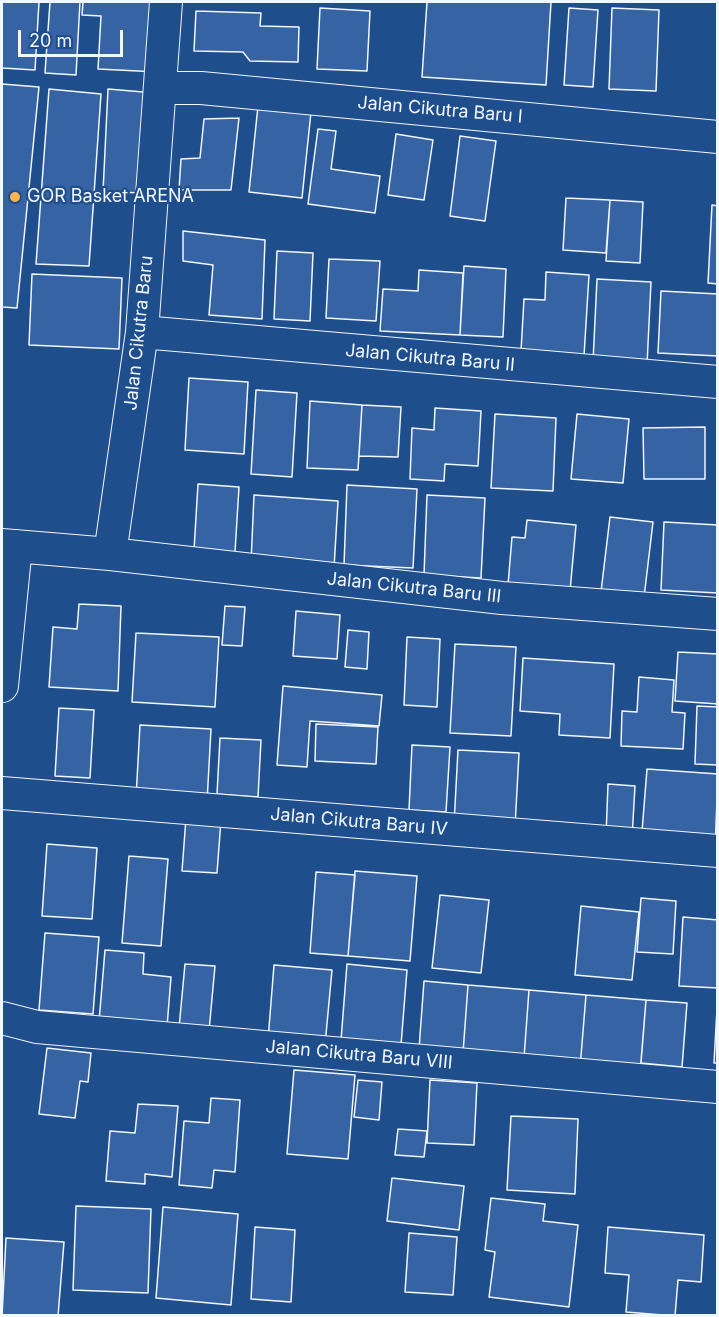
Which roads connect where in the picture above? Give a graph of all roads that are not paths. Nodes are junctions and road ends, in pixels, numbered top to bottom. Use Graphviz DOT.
graph roads {
  1 [pos="166,2"];
  2 [pos="161,88"];
  3 [pos="717,137"];
  4 [pos="142,332"];
  5 [pos="717,382"];
  6 [pos="9,546"];
  7 [pos="110,554"];
  8 [pos="717,614"];
  9 [pos="2,686"];
  10 [pos="2,793"];
  11 [pos="717,851"];
  12 [pos="2,1018"];
  13 [pos="717,1087"];
  1 -- 2 [label="street, Jalan Cikutra Baru"];
  2 -- 3 [label="street, Jalan Cikutra Baru I"];
  2 -- 4 [label="street, Jalan Cikutra Baru"];
  4 -- 5 [label="street, Jalan Cikutra Baru II"];
  4 -- 7 [label="street, Jalan Cikutra Baru"];
  6 -- 7 [label="street"];
  6 -- 9 [label="street"];
  7 -- 8 [label="street, Jalan Cikutra Baru III"];
  10 -- 11 [label="street, Jalan Cikutra Baru IV"];
  12 -- 13 [label="street, Jalan Cikutra Baru VIII"];
}
